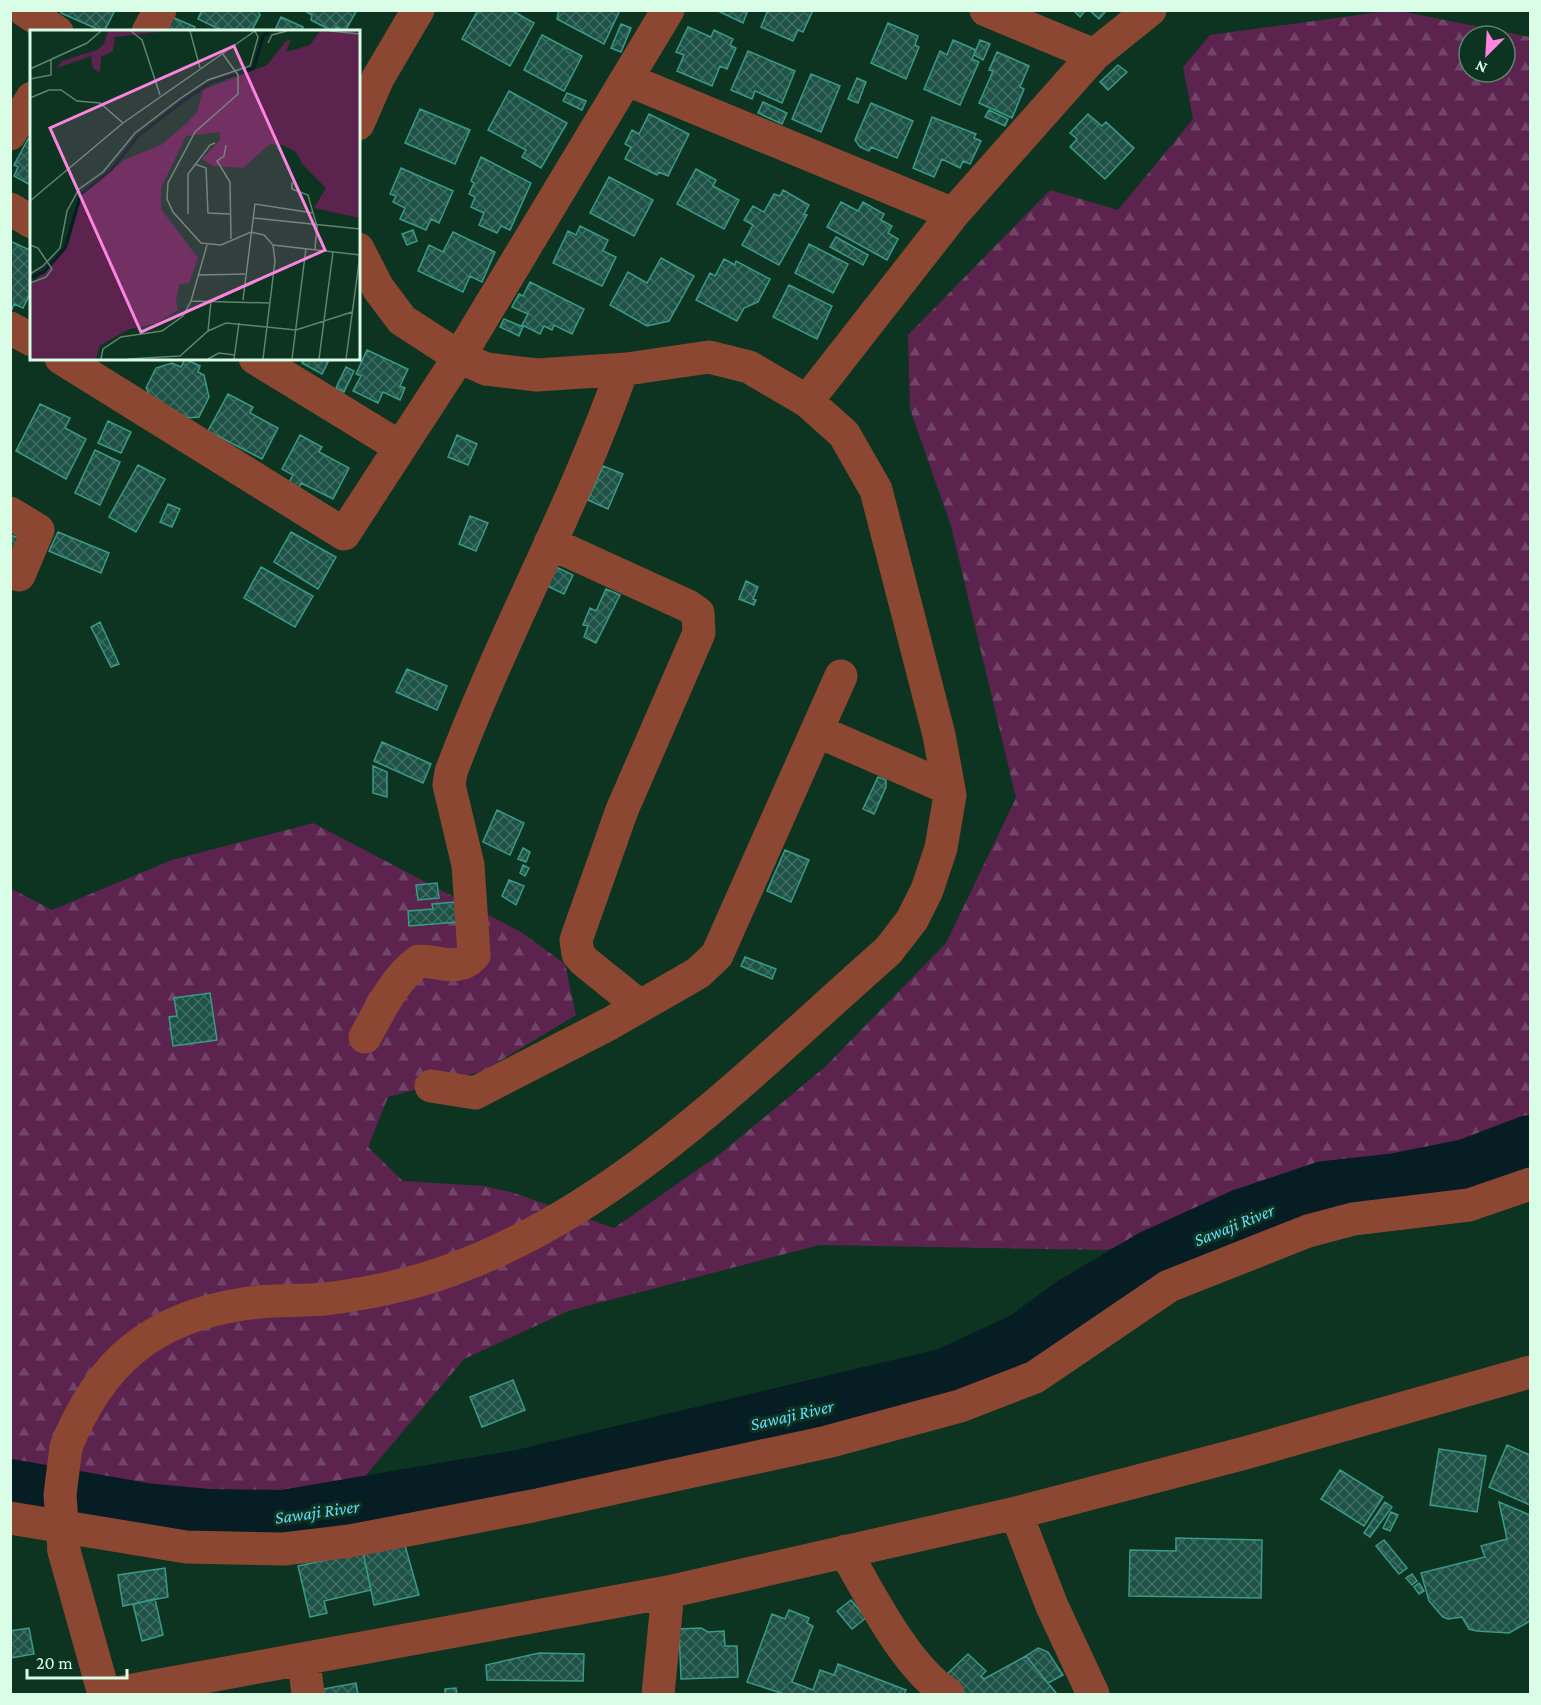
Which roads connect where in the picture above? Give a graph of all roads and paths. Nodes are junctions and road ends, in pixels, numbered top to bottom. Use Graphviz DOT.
graph roads {
  1 [pos="24,10"];
  2 [pos="160,10"];
  3 [pos="418,10"];
  4 [pos="668,10"];
  5 [pos="986,10"];
  6 [pos="1150,10"];
  7 [pos="54,30"];
  8 [pos="149,30"];
  9 [pos="1094,55"];
  10 [pos="628,80"];
  11 [pos="30,101"];
  12 [pos="360,119"];
  13 [pos="10,134"];
  14 [pos="10,209"];
  15 [pos="953,214"];
  16 [pos="30,221"];
  17 [pos="360,253"];
  18 [pos="10,327"];
  19 [pos="30,339"];
  20 [pos="459,357"];
  21 [pos="64,360"];
  22 [pos="258,360"];
  23 [pos="621,370"];
  24 [pos="807,401"];
  25 [pos="400,447"];
  26 [pos="10,513"];
  27 [pos="550,543"];
  28 [pos="19,575"];
  29 [pos="841,676"];
  30 [pos="817,731"];
  31 [pos="948,788"];
  32 [pos="640,1006"];
  33 [pos="365,1037"];
  34 [pos="431,1086"];
  35 [pos="1530,1184"];
  36 [pos="1530,1372"];
  37 [pos="1016,1513"];
  38 [pos="10,1518"];
  39 [pos="845,1551"];
  40 [pos="668,1592"];
  41 [pos="304,1660"];
  42 [pos="104,1695"];
  43 [pos="111,1695"];
  44 [pos="308,1695"];
  45 [pos="658,1695"];
  46 [pos="948,1695"];
  47 [pos="1093,1695"];
  1 -- 7 [label="street"];
  2 -- 8 [label="street"];
  3 -- 12 [label="street"];
  4 -- 10 [label="street"];
  5 -- 9 [label="street"];
  6 -- 9 [label="street"];
  9 -- 15 [label="street"];
  10 -- 15 [label="street"];
  10 -- 20 [label="street"];
  11 -- 13 [label="street"];
  14 -- 16 [label="street"];
  15 -- 24 [label="street"];
  17 -- 20 [label="street"];
  18 -- 19 [label="street"];
  20 -- 23 [label="street"];
  20 -- 25 [label="street"];
  21 -- 25 [label="street"];
  22 -- 25 [label="street"];
  23 -- 24 [label="street"];
  23 -- 27 [label="street"];
  24 -- 31 [label="street"];
  26 -- 28 [label="street"];
  27 -- 32 [label="street"];
  27 -- 33 [label="street"];
  29 -- 30 [label="street"];
  30 -- 31 [label="street"];
  30 -- 32 [label="street"];
  31 -- 42 [label="street, bridge"];
  32 -- 34 [label="street"];
  35 -- 38 [label="street"];
  36 -- 37 [label="street"];
  37 -- 39 [label="street"];
  37 -- 47 [label="street"];
  39 -- 40 [label="street"];
  39 -- 46 [label="street"];
  40 -- 41 [label="street"];
  40 -- 45 [label="street"];
  41 -- 43 [label="street"];
  41 -- 44 [label="street"];
}
